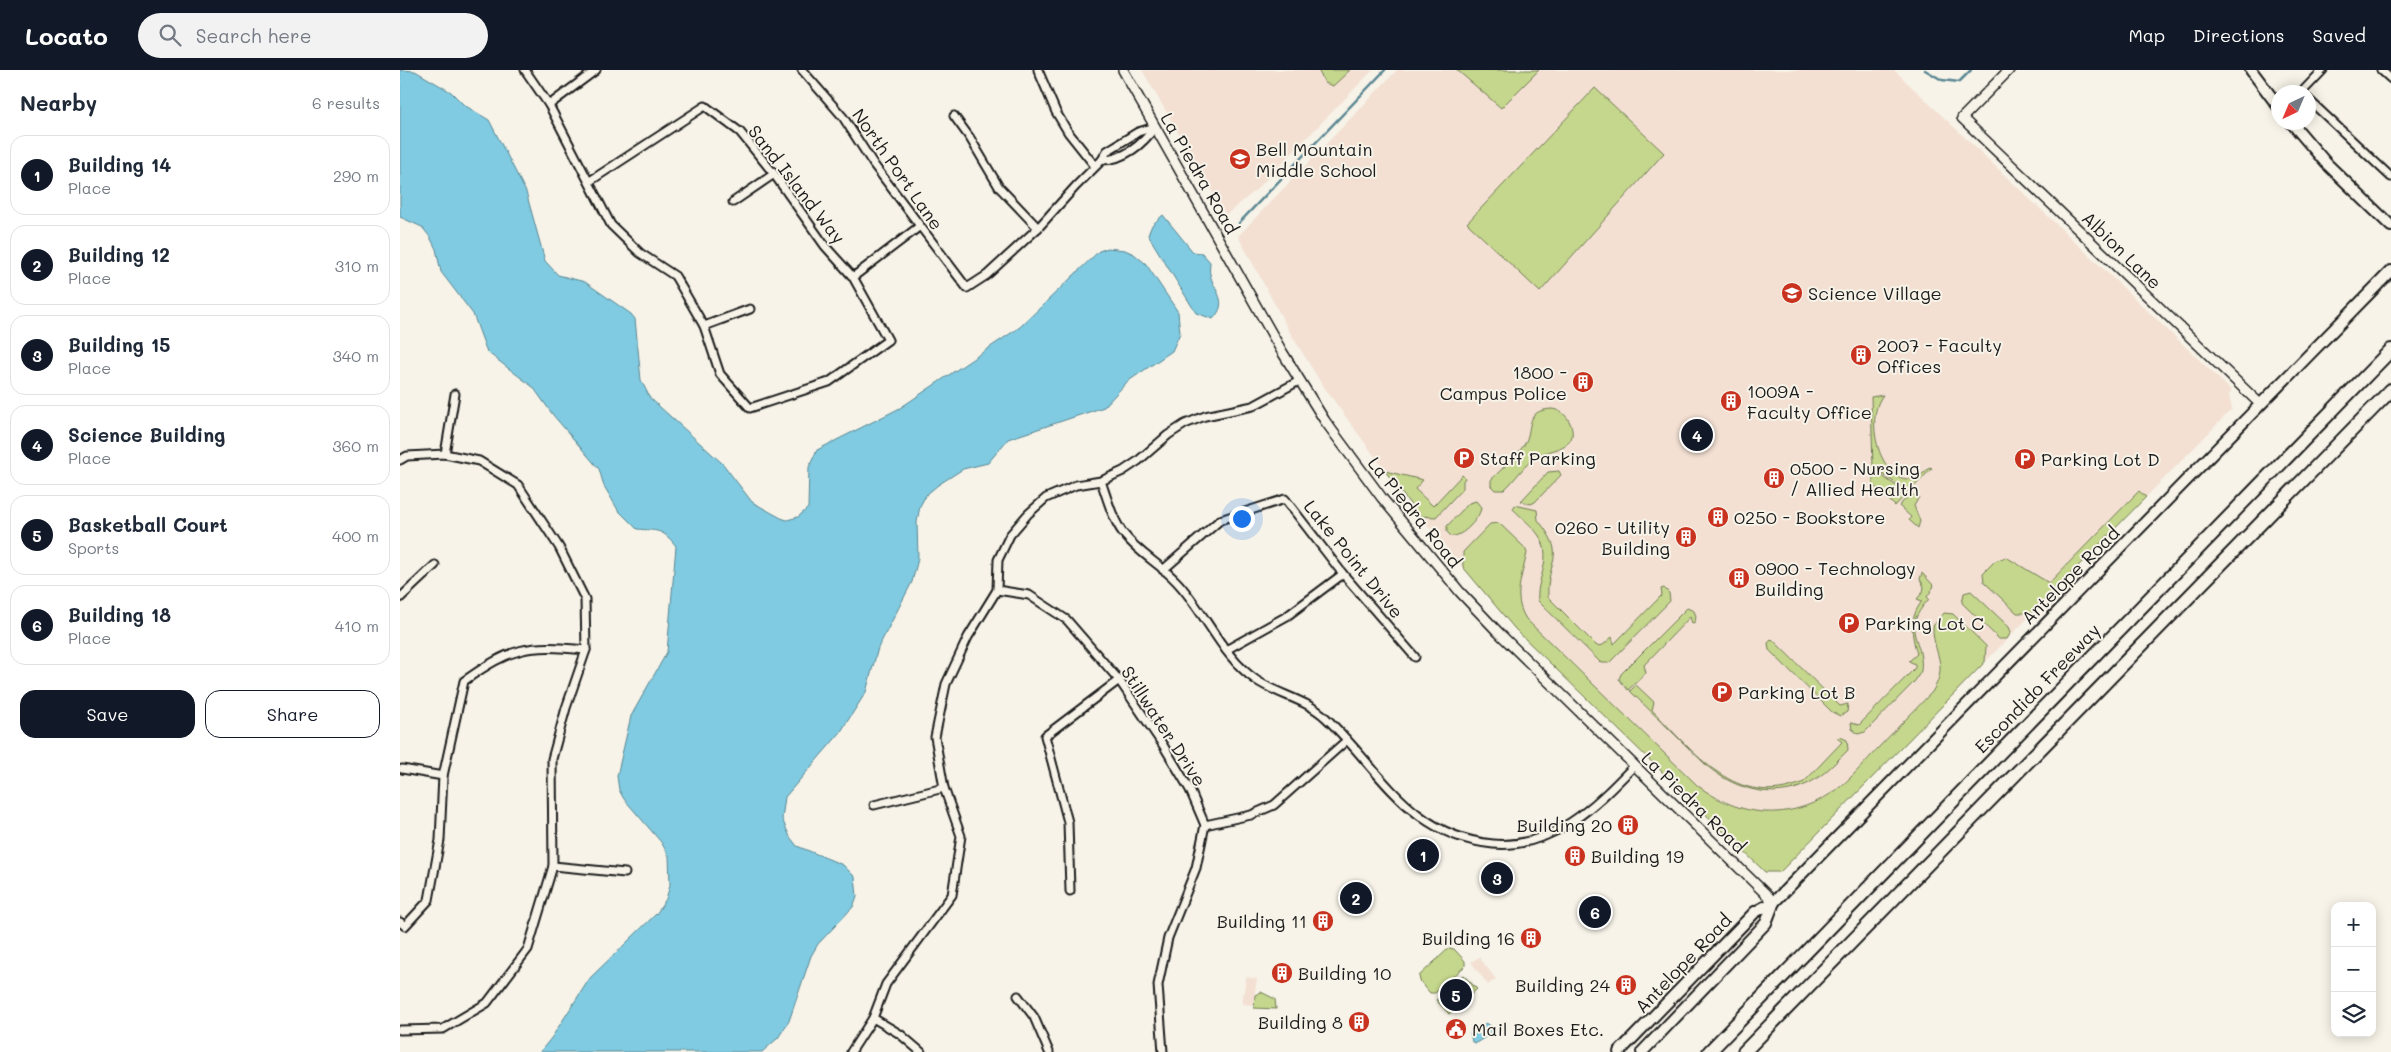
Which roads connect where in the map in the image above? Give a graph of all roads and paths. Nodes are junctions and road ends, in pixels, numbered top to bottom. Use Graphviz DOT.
graph roads {
  1 [pos="525,70"];
  2 [pos="596,70"];
  3 [pos="802,70"];
  4 [pos="1038,70"];
  5 [pos="1123,70"];
  6 [pos="2009,70"];
  7 [pos="2251,70"];
  8 [pos="2323,70"];
  9 [pos="2381,70"];
  10 [pos="2391,79"];
  11 [pos="2309,85"];
  12 [pos="2271,97"];
  13 [pos="549,105"];
  14 [pos="2316,107"];
  15 [pos="954,116"];
  16 [pos="1155,127"];
  17 [pos="2298,130"];
  18 [pos="1102,160"];
  19 [pos="1095,166"];
  20 [pos="774,174"];
  21 [pos="2391,178"];
  22 [pos="590,180"];
  23 [pos="733,202"];
  24 [pos="920,226"];
  25 [pos="2391,226"];
  26 [pos="1038,228"];
  27 [pos="2391,271"];
  28 [pos="853,276"];
  29 [pos="750,309"];
  30 [pos="704,326"];
  31 [pos="2391,350"];
  32 [pos="1299,381"];
  33 [pos="2391,390"];
  34 [pos="455,394"];
  35 [pos="2260,404"];
  36 [pos="445,454"];
  37 [pos="400,460"];
  38 [pos="1101,481"];
  39 [pos="436,565"];
  40 [pos="1163,570"];
  41 [pos="1343,574"];
  42 [pos="997,590"];
  43 [pos="400,598"];
  44 [pos="586,650"];
  45 [pos="1226,650"];
  46 [pos="1415,657"];
  47 [pos="1119,680"];
  48 [pos="1347,740"];
  49 [pos="1633,767"];
  50 [pos="402,769"];
  51 [pos="443,776"];
  52 [pos="944,788"];
  53 [pos="874,805"];
  54 [pos="1205,825"];
  55 [pos="553,866"];
  56 [pos="625,874"];
  57 [pos="1070,890"];
  58 [pos="1774,902"];
  59 [pos="402,924"];
  60 [pos="1018,996"];
  61 [pos="873,1018"];
  62 [pos="400,1030"];
  63 [pos="851,1052"];
  64 [pos="921,1052"];
  65 [pos="1049,1052"];
  66 [pos="1163,1052"];
  67 [pos="1618,1052"];
  68 [pos="1642,1052"];
  69 [pos="1709,1052"];
  70 [pos="1744,1052"];
  1 -- 13 [label="street"];
  2 -- 13 [label="street"];
  3 -- 24 [label="street, North Port Lane"];
  4 -- 19 [label="street"];
  5 -- 16 [label="street, La Piedra Road"];
  6 -- 35 [label="street, Albion Lane"];
  7 -- 12 [label="main road"];
  8 -- 11 [label="street"];
  9 -- 10 [label="street"];
  13 -- 22 [label="street"];
  14 -- 21 [label="street"];
  15 -- 26 [label="street"];
  16 -- 18 [label="street"];
  16 -- 18 [label="street"];
  16 -- 32 [label="street, La Piedra Road"];
  17 -- 25 [label="main road"];
  18 -- 19 [label="street"];
  19 -- 26 [label="street"];
  20 -- 22 [label="street, Sand Island Way"];
  20 -- 23 [label="street"];
  20 -- 28 [label="street, Sand Island Way"];
  22 -- 30 [label="street"];
  24 -- 26 [label="street, North Port Lane"];
  24 -- 28 [label="street"];
  27 -- 35 [label="main road, Antelope Road"];
  28 -- 30 [label="street, Sand Island Way"];
  29 -- 30 [label="street"];
  31 -- 69 [label="highway, Escondido Freeway"];
  32 -- 38 [label="street"];
  32 -- 49 [label="street, La Piedra Road"];
  33 -- 70 [label="highway"];
  34 -- 36 [label="street"];
  35 -- 58 [label="main road, Antelope Road"];
  36 -- 37 [label="street"];
  36 -- 44 [label="street"];
  38 -- 40 [label="street"];
  38 -- 42 [label="street"];
  39 -- 43 [label="street"];
  40 -- 41 [label="street, Lake Point Drive"];
  40 -- 45 [label="street"];
  41 -- 45 [label="street"];
  41 -- 46 [label="street, Lake Point Drive"];
  42 -- 47 [label="street, Stillwater Drive"];
  42 -- 52 [label="street"];
  44 -- 51 [label="street"];
  44 -- 55 [label="street"];
  45 -- 48 [label="street"];
  47 -- 54 [label="street, Stillwater Drive"];
  47 -- 57 [label="street"];
  48 -- 49 [label="street"];
  48 -- 54 [label="street"];
  49 -- 58 [label="street, La Piedra Road"];
  50 -- 51 [label="street"];
  51 -- 59 [label="street"];
  52 -- 53 [label="street"];
  52 -- 61 [label="street"];
  54 -- 66 [label="street"];
  55 -- 56 [label="street"];
  55 -- 62 [label="street"];
  58 -- 67 [label="main road, Antelope Road"];
  58 -- 68 [label="main road, Antelope Road"];
  60 -- 65 [label="street"];
  61 -- 63 [label="street"];
  61 -- 64 [label="street"];
}
